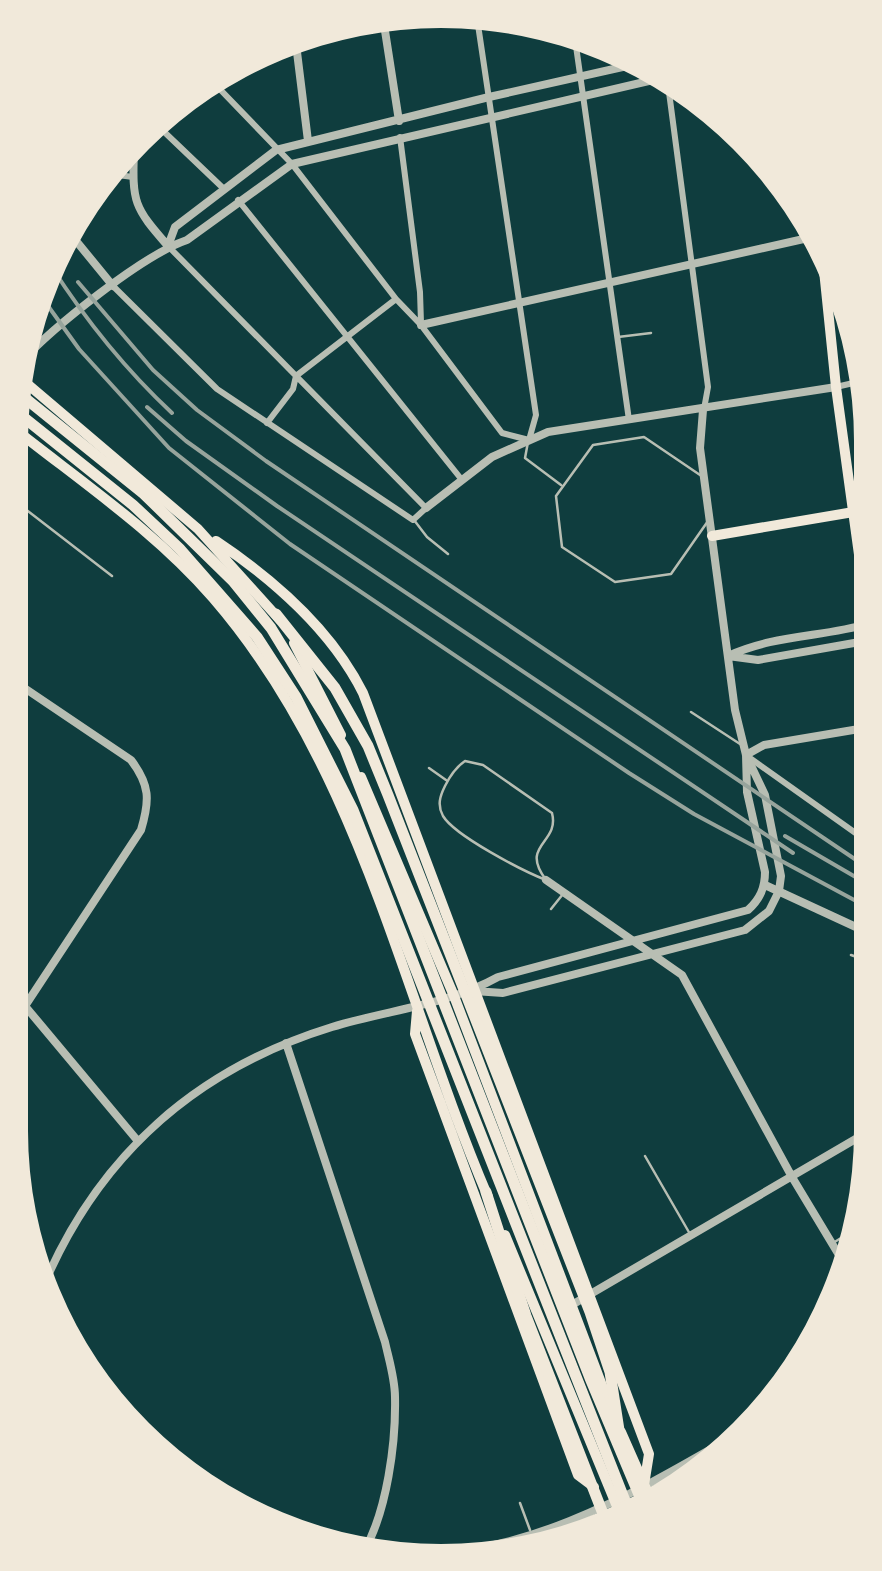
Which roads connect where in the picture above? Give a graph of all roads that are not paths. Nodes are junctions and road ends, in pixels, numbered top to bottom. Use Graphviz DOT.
graph roads {
  1 [pos="479,29"];
  2 [pos="385,31"];
  3 [pos="576,50"];
  4 [pos="297,53"];
  5 [pos="620,68"];
  6 [pos="580,78"];
  7 [pos="645,81"];
  8 [pos="221,91"];
  9 [pos="582,95"];
  10 [pos="669,96"];
  11 [pos="489,97"];
  12 [pos="492,116"];
  13 [pos="398,120"];
  14 [pos="165,133"];
  15 [pos="400,136"];
  16 [pos="308,140"];
  17 [pos="276,150"];
  18 [pos="292,164"];
  19 [pos="133,165"];
  20 [pos="124,176"];
  21 [pos="133,177"];
  22 [pos="224,188"];
  23 [pos="238,200"];
  24 [pos="802,239"];
  25 [pos="78,244"];
  26 [pos="168,246"];
  27 [pos="692,263"];
  28 [pos="610,282"];
  29 [pos="113,286"];
  30 [pos="826,290"];
  31 [pos="396,299"];
  32 [pos="517,302"];
  33 [pos="421,324"];
  34 [pos="651,333"];
  35 [pos="347,337"];
  36 [pos="618,337"];
  37 [pos="40,343"];
  38 [pos="296,376"];
  39 [pos="851,384"];
  40 [pos="31,387"];
  41 [pos="836,388"];
  42 [pos="29,402"];
  43 [pos="704,410"];
  44 [pos="629,420"];
  45 [pos="28,421"];
  46 [pos="266,423"];
  47 [pos="28,439"];
  48 [pos="529,440"];
  49 [pos="704,478"];
  50 [pos="462,480"];
  51 [pos="563,487"];
  52 [pos="426,508"];
  53 [pos="28,511"];
  54 [pos="854,512"];
  55 [pos="709,518"];
  56 [pos="413,520"];
  57 [pos="198,529"];
  58 [pos="712,536"];
  59 [pos="448,554"];
  60 [pos="112,576"];
  61 [pos="276,614"];
  62 [pos="854,629"];
  63 [pos="854,644"];
  64 [pos="728,656"];
  65 [pos="28,691"];
  66 [pos="691,712"];
  67 [pos="854,730"];
  68 [pos="745,751"];
  69 [pos="429,768"];
  70 [pos="448,781"];
  71 [pos="854,831"];
  72 [pos="546,880"];
  73 [pos="765,885"];
  74 [pos="564,892"];
  75 [pos="779,892"];
  76 [pos="552,909"];
  77 [pos="854,926"];
  78 [pos="635,941"];
  79 [pos="655,954"];
  80 [pos="851,955"];
  81 [pos="854,956"];
  82 [pos="474,991"];
  83 [pos="454,996"];
  84 [pos="28,1001"];
  85 [pos="417,1005"];
  86 [pos="28,1010"];
  87 [pos="286,1043"];
  88 [pos="137,1140"];
  89 [pos="854,1140"];
  90 [pos="645,1156"];
  91 [pos="792,1176"];
  92 [pos="486,1192"];
  93 [pos="690,1236"];
  94 [pos="840,1238"];
  95 [pos="832,1243"];
  96 [pos="836,1250"];
  97 [pos="52,1270"];
  98 [pos="590,1294"];
  99 [pos="570,1306"];
  100 [pos="675,1471"];
  101 [pos="643,1486"];
  102 [pos="645,1490"];
  103 [pos="638,1493"];
  104 [pos="627,1499"];
  105 [pos="625,1501"];
  106 [pos="520,1503"];
  107 [pos="614,1503"];
  108 [pos="602,1511"];
  109 [pos="554,1527"];
  110 [pos="532,1533"];
  111 [pos="370,1538"];
  1 -- 11 [label="street"];
  2 -- 13 [label="street"];
  3 -- 6 [label="street"];
  4 -- 16 [label="street"];
  5 -- 6 [label="street"];
  6 -- 9 [label="street"];
  6 -- 11 [label="street"];
  7 -- 9 [label="street"];
  8 -- 17 [label="street"];
  9 -- 12 [label="street"];
  9 -- 28 [label="street"];
  10 -- 27 [label="street"];
  11 -- 12 [label="street"];
  11 -- 13 [label="street"];
  12 -- 15 [label="street"];
  12 -- 32 [label="street"];
  13 -- 16 [label="street"];
  14 -- 22 [label="street"];
  15 -- 18 [label="street"];
  15 -- 33 [label="street"];
  16 -- 17 [label="street"];
  17 -- 18 [label="street"];
  17 -- 22 [label="street"];
  18 -- 23 [label="street"];
  18 -- 31 [label="street"];
  19 -- 21 [label="street"];
  20 -- 21 [label="street"];
  21 -- 26 [label="street"];
  22 -- 26 [label="street"];
  23 -- 26 [label="street"];
  23 -- 35 [label="street"];
  24 -- 27 [label="street"];
  25 -- 29 [label="street"];
  26 -- 29 [label="street"];
  26 -- 38 [label="street"];
  27 -- 28 [label="street"];
  27 -- 43 [label="street"];
  28 -- 32 [label="street"];
  28 -- 36 [label="street"];
  29 -- 37 [label="street"];
  29 -- 46 [label="street"];
  30 -- 41 [label="main road"];
  31 -- 33 [label="street"];
  31 -- 35 [label="street"];
  32 -- 33 [label="street"];
  32 -- 48 [label="street"];
  33 -- 48 [label="street"];
  34 -- 36 [label="lane"];
  35 -- 38 [label="street"];
  35 -- 50 [label="street"];
  36 -- 44 [label="street"];
  38 -- 46 [label="street"];
  38 -- 52 [label="street"];
  39 -- 41 [label="street"];
  40 -- 57 [label="main road"];
  41 -- 43 [label="street"];
  41 -- 54 [label="main road"];
  42 -- 103 [label="highway"];
  43 -- 44 [label="street"];
  43 -- 49 [label="street"];
  44 -- 48 [label="street"];
  45 -- 105 [label="highway"];
  46 -- 56 [label="street"];
  47 -- 85 [label="main road"];
  48 -- 50 [label="street"];
  48 -- 51 [label="lane"];
  49 -- 51 [label="lane"];
  49 -- 55 [label="street"];
  50 -- 52 [label="street"];
  51 -- 55 [label="lane"];
  52 -- 56 [label="street"];
  53 -- 60 [label="lane"];
  54 -- 58 [label="main road"];
  55 -- 58 [label="street"];
  56 -- 59 [label="lane"];
  57 -- 61 [label="main road"];
  57 -- 82 [label="main road"];
  58 -- 64 [label="street"];
  61 -- 83 [label="main road"];
  61 -- 104 [label="highway"];
  62 -- 64 [label="street"];
  63 -- 64 [label="street"];
  64 -- 68 [label="street"];
  65 -- 84 [label="street"];
  66 -- 68 [label="lane"];
  67 -- 68 [label="street"];
  68 -- 71 [label="street"];
  68 -- 73 [label="street"];
  68 -- 75 [label="street"];
  69 -- 70 [label="lane"];
  70 -- 72 [label="lane"];
  70 -- 72 [label="lane"];
  72 -- 74 [label="street"];
  73 -- 75 [label="street"];
  73 -- 78 [label="street"];
  74 -- 76 [label="lane"];
  74 -- 78 [label="street"];
  75 -- 77 [label="street"];
  75 -- 79 [label="street"];
  78 -- 79 [label="street"];
  78 -- 82 [label="street"];
  79 -- 82 [label="street"];
  79 -- 91 [label="street"];
  80 -- 81 [label="lane"];
  82 -- 83 [label="street"];
  82 -- 98 [label="main road"];
  83 -- 85 [label="street"];
  83 -- 99 [label="main road"];
  85 -- 87 [label="street"];
  85 -- 92 [label="main road"];
  85 -- 107 [label="main road"];
  86 -- 88 [label="street"];
  87 -- 88 [label="street"];
  87 -- 111 [label="street"];
  88 -- 97 [label="street"];
  89 -- 91 [label="street"];
  90 -- 93 [label="lane"];
  91 -- 93 [label="street"];
  91 -- 95 [label="street"];
  92 -- 107 [label="main road"];
  92 -- 108 [label="highway"];
  93 -- 98 [label="street"];
  94 -- 95 [label="lane"];
  95 -- 96 [label="street"];
  98 -- 99 [label="street"];
  98 -- 101 [label="main road"];
  99 -- 101 [label="main road"];
  100 -- 101 [label="street"];
  101 -- 102 [label="main road"];
  101 -- 107 [label="street"];
  106 -- 110 [label="lane"];
  107 -- 109 [label="street"];
}
